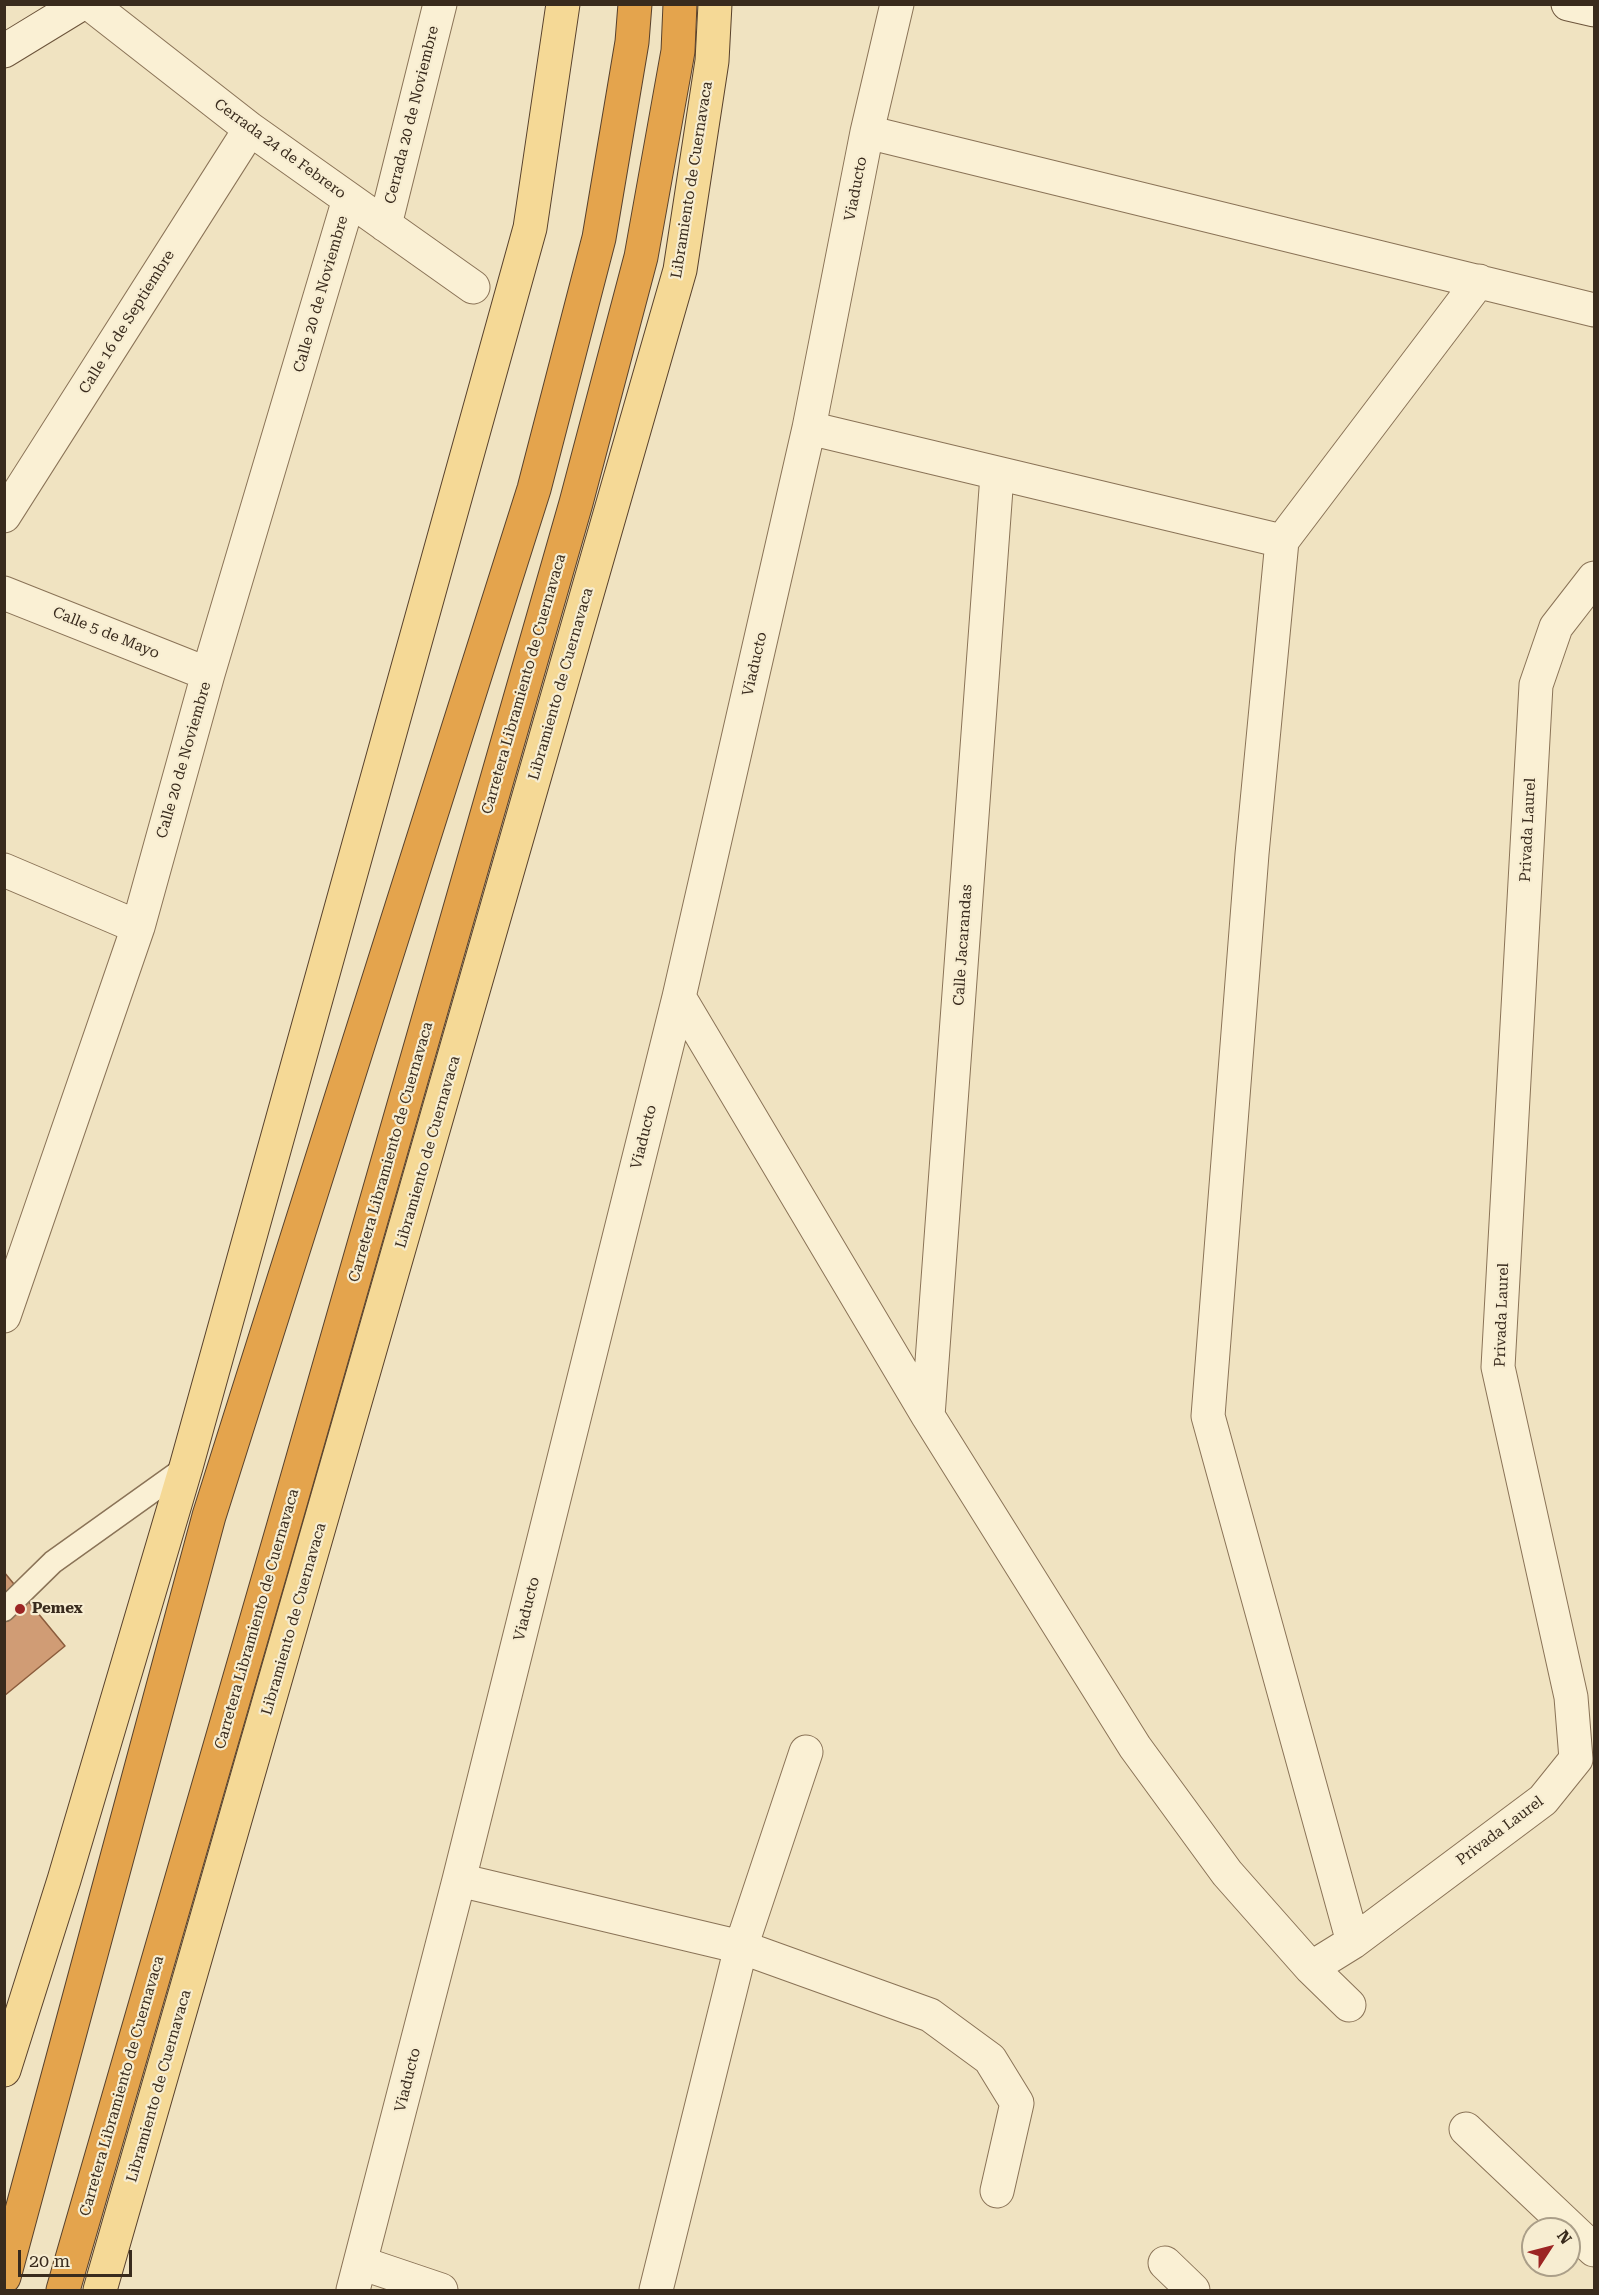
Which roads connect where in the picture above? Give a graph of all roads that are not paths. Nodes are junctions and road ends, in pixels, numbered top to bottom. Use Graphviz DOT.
graph roads {
  1 [pos="81,4"];
  2 [pos="90,4"];
  3 [pos="440,4"];
  4 [pos="563,4"];
  5 [pos="635,4"];
  6 [pos="680,4"];
  7 [pos="715,4"];
  8 [pos="897,4"];
  9 [pos="4,51"];
  10 [pos="250,129"];
  11 [pos="867,132"];
  12 [pos="349,199"];
  13 [pos="384,225"];
  14 [pos="1479,281"];
  15 [pos="473,287"];
  16 [pos="1594,310"];
  17 [pos="809,428"];
  18 [pos="997,475"];
  19 [pos="4,516"];
  20 [pos="1282,541"];
  21 [pos="1594,578"];
  22 [pos="4,593"];
  23 [pos="208,674"];
  24 [pos="4,870"];
  25 [pos="138,927"];
  26 [pos="679,997"];
  27 [pos="4,1316"];
  28 [pos="928,1416"];
  29 [pos="186,1467"];
  30 [pos="4,1610"];
  31 [pos="806,1752"];
  32 [pos="459,1880"];
  33 [pos="1353,1942"];
  34 [pos="741,1947"];
  35 [pos="1311,1968"];
  36 [pos="1349,2005"];
  37 [pos="4,2070"];
  38 [pos="1466,2129"];
  39 [pos="997,2191"];
  40 [pos="1594,2250"];
  41 [pos="1165,2263"];
  42 [pos="4,2277"];
  43 [pos="357,2277"];
  44 [pos="63,2290"];
  45 [pos="100,2290"];
  46 [pos="441,2290"];
  47 [pos="656,2290"];
  48 [pos="1193,2290"];
  1 -- 9 [label="street"];
  2 -- 10 [label="street, Cerrada 24 de Febrero"];
  3 -- 13 [label="street, Cerrada 20 de Noviembre"];
  4 -- 29 [label="main road"];
  5 -- 42 [label="highway"];
  6 -- 44 [label="highway, Carretera Libramiento de Cuernavaca"];
  7 -- 45 [label="main road, Libramiento de Cuernavaca"];
  8 -- 11 [label="street, Viaducto"];
  10 -- 12 [label="street, Cerrada 24 de Febrero"];
  10 -- 19 [label="street, Calle 16 de Septiembre"];
  11 -- 14 [label="street"];
  11 -- 17 [label="street, Viaducto"];
  12 -- 13 [label="street, Cerrada 24 de Febrero"];
  12 -- 23 [label="street, Calle 20 de Noviembre"];
  13 -- 15 [label="street, Cerrada 24 de Febrero"];
  14 -- 16 [label="street"];
  14 -- 20 [label="street"];
  17 -- 18 [label="street"];
  17 -- 26 [label="street, Viaducto"];
  18 -- 20 [label="street"];
  18 -- 28 [label="street, Calle Jacarandas"];
  20 -- 33 [label="street"];
  21 -- 33 [label="street, Privada Laurel"];
  22 -- 23 [label="street, Calle 5 de Mayo"];
  23 -- 25 [label="street, Calle 20 de Noviembre"];
  24 -- 25 [label="street"];
  25 -- 27 [label="street, Calle 20 de Noviembre"];
  26 -- 28 [label="street"];
  26 -- 32 [label="street, Viaducto"];
  28 -- 35 [label="street"];
  29 -- 30 [label="lane"];
  29 -- 37 [label="main road"];
  31 -- 34 [label="street"];
  32 -- 34 [label="street"];
  32 -- 43 [label="street, Viaducto"];
  33 -- 35 [label="street, Privada Laurel"];
  34 -- 39 [label="street"];
  34 -- 47 [label="street"];
  35 -- 36 [label="street"];
  38 -- 40 [label="street"];
  41 -- 48 [label="street"];
  43 -- 46 [label="street"];
}
